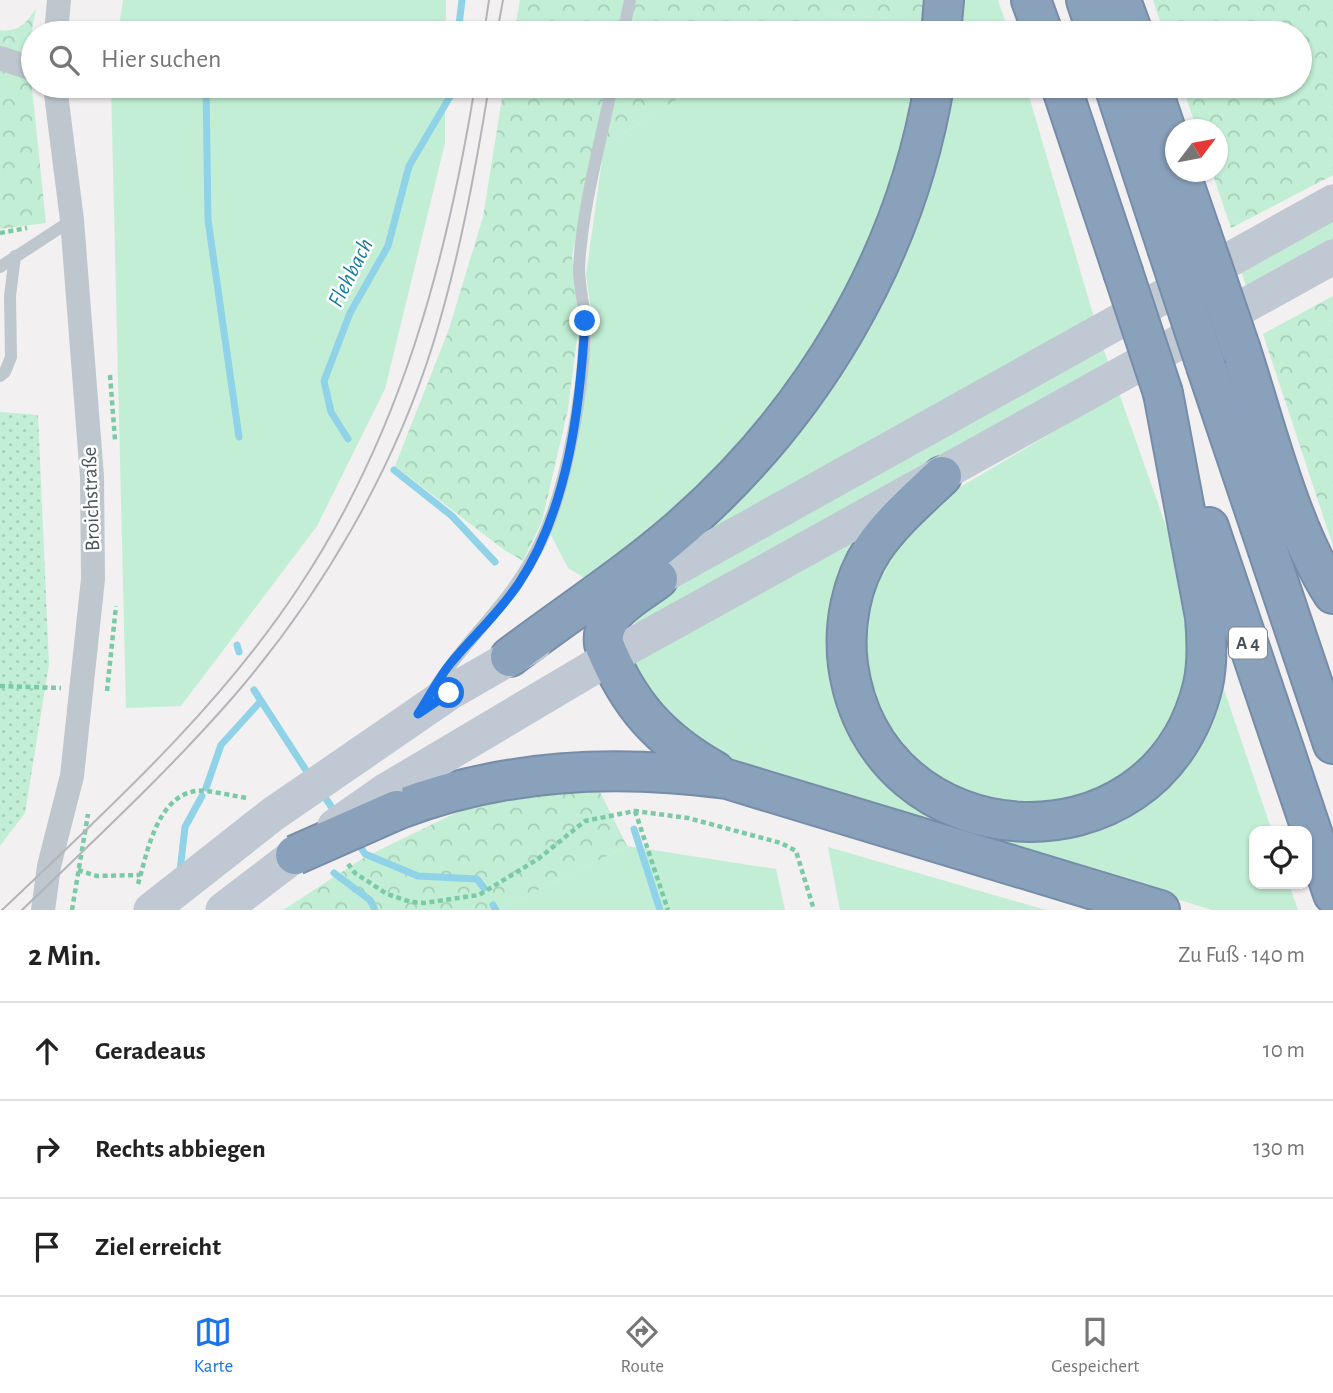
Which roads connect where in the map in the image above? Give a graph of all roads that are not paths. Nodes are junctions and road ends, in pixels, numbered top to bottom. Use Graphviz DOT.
graph roads {
  1 [pos="59,0"];
  2 [pos="630,0"];
  3 [pos="944,0"];
  4 [pos="1031,0"];
  5 [pos="1086,0"];
  6 [pos="1121,0"];
  7 [pos="58,21"];
  8 [pos="626,21"];
  9 [pos="942,21"];
  10 [pos="1039,21"];
  11 [pos="1093,21"];
  12 [pos="1129,21"];
  13 [pos="0,58"];
  14 [pos="21,65"];
  15 [pos="57,98"];
  16 [pos="610,98"];
  17 [pos="931,98"];
  18 [pos="1064,98"];
  19 [pos="1119,98"];
  20 [pos="1154,98"];
  21 [pos="1165,130"];
  22 [pos="1181,182"];
  23 [pos="1333,202"];
  24 [pos="72,220"];
  25 [pos="1184,239"];
  26 [pos="15,256"];
  27 [pos="1333,257"];
  28 [pos="0,267"];
  29 [pos="0,376"];
  30 [pos="1163,393"];
  31 [pos="942,476"];
  32 [pos="658,579"];
  33 [pos="1333,594"];
  34 [pos="510,657"];
  35 [pos="610,658"];
  36 [pos="418,714"];
  37 [pos="1333,744"];
  38 [pos="727,779"];
  39 [pos="391,800"];
  40 [pos="295,855"];
  41 [pos="1333,894"];
  42 [pos="144,898"];
  43 [pos="43,910"];
  44 [pos="222,910"];
  45 [pos="1160,910"];
  1 -- 7 [label="street"];
  2 -- 8 [label="lane"];
  3 -- 9 [label="highway"];
  4 -- 10 [label="highway"];
  5 -- 11 [label="highway"];
  6 -- 12 [label="highway"];
  13 -- 14 [label="street"];
  15 -- 24 [label="street, Broichstraße"];
  16 -- 36 [label="lane"];
  17 -- 34 [label="highway"];
  18 -- 30 [label="highway, A 4, bridge"];
  19 -- 25 [label="highway, A 4"];
  20 -- 21 [label="highway"];
  22 -- 25 [label="highway"];
  23 -- 32 [label="main road"];
  24 -- 26 [label="lane"];
  24 -- 43 [label="street, Broichstraße"];
  25 -- 33 [label="highway, bridge"];
  25 -- 37 [label="highway, A 4, bridge"];
  26 -- 28 [label="lane"];
  26 -- 29 [label="lane"];
  27 -- 31 [label="main road"];
  30 -- 31 [label="highway"];
  30 -- 41 [label="highway, A 4"];
  31 -- 35 [label="main road"];
  32 -- 34 [label="main road"];
  32 -- 35 [label="highway"];
  34 -- 36 [label="main road"];
  35 -- 38 [label="highway"];
  35 -- 39 [label="main road"];
  36 -- 42 [label="main road, bridge"];
  38 -- 39 [label="highway"];
  38 -- 45 [label="highway"];
  39 -- 40 [label="highway, bridge"];
  40 -- 44 [label="main road"];
}
